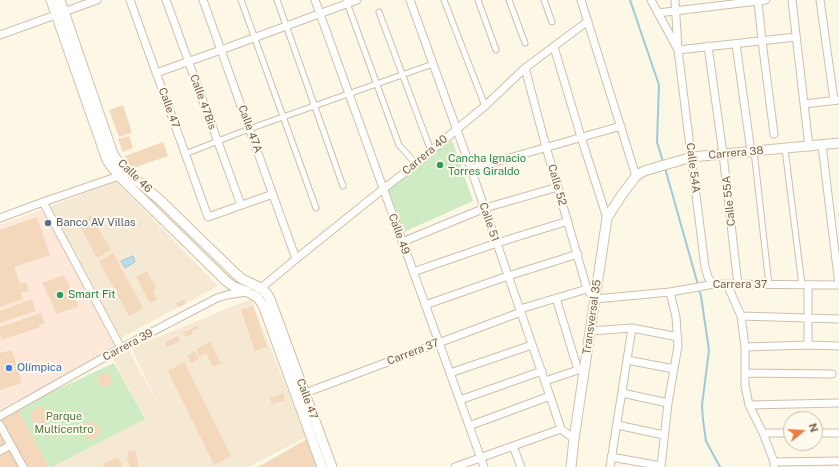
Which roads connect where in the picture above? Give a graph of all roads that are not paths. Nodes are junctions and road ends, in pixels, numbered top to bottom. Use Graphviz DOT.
graph roads {
  1 [pos="51,0"];
  2 [pos="60,0"];
  3 [pos="97,0"];
  4 [pos="130,0"];
  5 [pos="166,0"];
  6 [pos="203,0"];
  7 [pos="241,0"];
  8 [pos="277,0"];
  9 [pos="315,0"];
  10 [pos="357,0"];
  11 [pos="410,0"];
  12 [pos="444,0"];
  13 [pos="478,0"];
  14 [pos="509,0"];
  15 [pos="544,0"];
  16 [pos="581,0"];
  17 [pos="651,0"];
  18 [pos="675,0"];
  19 [pos="762,0"];
  20 [pos="792,0"];
  21 [pos="820,0"];
  22 [pos="347,2"];
  23 [pos="732,2"];
  24 [pos="705,4"];
  25 [pos="676,10"];
  26 [pos="380,12"];
  27 [pos="320,13"];
  28 [pos="658,13"];
  29 [pos="60,14"];
  30 [pos="588,21"];
  31 [pos="552,22"];
  32 [pos="286,26"];
  33 [pos="0,35"];
  34 [pos="796,37"];
  35 [pos="254,38"];
  36 [pos="762,41"];
  37 [pos="525,43"];
  38 [pos="736,44"];
  39 [pos="708,46"];
  40 [pos="554,47"];
  41 [pos="221,50"];
  42 [pos="496,50"];
  43 [pos="678,50"];
  44 [pos="188,62"];
  45 [pos="433,64"];
  46 [pos="525,68"];
  47 [pos="156,74"];
  48 [pos="403,74"];
  49 [pos="376,83"];
  50 [pos="348,93"];
  51 [pos="837,100"];
  52 [pos="804,104"];
  53 [pos="314,106"];
  54 [pos="485,106"];
  55 [pos="283,117"];
  56 [pos="621,126"];
  57 [pos="249,128"];
  58 [pos="457,129"];
  59 [pos="774,134"];
  60 [pos="581,137"];
  61 [pos="217,141"];
  62 [pos="839,143"];
  63 [pos="822,145"];
  64 [pos="546,147"];
  65 [pos="808,147"];
  66 [pos="785,149"];
  67 [pos="431,151"];
  68 [pos="753,152"];
  69 [pos="185,154"];
  70 [pos="723,154"];
  71 [pos="692,157"];
  72 [pos="416,164"];
  73 [pos="471,169"];
  74 [pos="119,176"];
  75 [pos="636,176"];
  76 [pos="343,186"];
  77 [pos="558,187"];
  78 [pos="383,189"];
  79 [pos="273,194"];
  80 [pos="43,202"];
  81 [pos="241,205"];
  82 [pos="316,208"];
  83 [pos="485,208"];
  84 [pos="0,218"];
  85 [pos="607,218"];
  86 [pos="568,221"];
  87 [pos="402,242"];
  88 [pos="497,242"];
  89 [pos="578,254"];
  90 [pos="296,259"];
  91 [pos="413,272"];
  92 [pos="508,276"];
  93 [pos="713,284"];
  94 [pos="727,284"];
  95 [pos="738,285"];
  96 [pos="769,285"];
  97 [pos="805,285"];
  98 [pos="839,285"];
  99 [pos="261,288"];
  100 [pos="587,289"];
  101 [pos="248,292"];
  102 [pos="670,292"];
  103 [pos="556,298"];
  104 [pos="595,299"];
  105 [pos="425,305"];
  106 [pos="520,310"];
  107 [pos="741,316"];
  108 [pos="808,317"];
  109 [pos="839,319"];
  110 [pos="632,328"];
  111 [pos="590,331"];
  112 [pos="678,337"];
  113 [pos="439,343"];
  114 [pos="532,345"];
  115 [pos="808,345"];
  116 [pos="839,346"];
  117 [pos="745,347"];
  118 [pos="121,348"];
  119 [pos="627,360"];
  120 [pos="581,368"];
  121 [pos="674,369"];
  122 [pos="542,371"];
  123 [pos="745,372"];
  124 [pos="450,373"];
  125 [pos="832,374"];
  126 [pos="545,380"];
  127 [pos="305,393"];
  128 [pos="622,393"];
  129 [pos="550,396"];
  130 [pos="460,400"];
  131 [pos="668,403"];
  132 [pos="839,403"];
  133 [pos="749,405"];
  134 [pos="0,416"];
  135 [pos="0,425"];
  136 [pos="617,425"];
  137 [pos="469,426"];
  138 [pos="561,429"];
  139 [pos="763,432"];
  140 [pos="783,433"];
  141 [pos="823,433"];
  142 [pos="839,433"];
  143 [pos="664,435"];
  144 [pos="574,439"];
  145 [pos="11,445"];
  146 [pos="513,446"];
  147 [pos="0,451"];
  148 [pos="611,457"];
  149 [pos="481,458"];
  150 [pos="839,461"];
  151 [pos="774,465"];
  152 [pos="661,466"];
  153 [pos="23,467"];
  154 [pos="322,467"];
  155 [pos="332,467"];
  156 [pos="455,467"];
  157 [pos="484,467"];
  158 [pos="521,467"];
  159 [pos="571,467"];
  160 [pos="610,467"];
  1 -- 29 [label="main road, Calle 46"];
  2 -- 29 [label="main road, Calle 46"];
  3 -- 29 [label="street"];
  4 -- 47 [label="street, Calle 47"];
  5 -- 44 [label="street, Calle 47Bis"];
  6 -- 41 [label="street, Calle 47A"];
  7 -- 35 [label="street"];
  8 -- 32 [label="street"];
  9 -- 27 [label="street, Calle 49"];
  10 -- 22 [label="street"];
  11 -- 45 [label="street, Calle 51"];
  12 -- 54 [label="street"];
  13 -- 42 [label="street"];
  14 -- 37 [label="street"];
  15 -- 31 [label="street"];
  16 -- 30 [label="street"];
  17 -- 28 [label="street"];
  18 -- 25 [label="street, Calle 54A"];
  19 -- 23 [label="street"];
  19 -- 36 [label="street"];
  20 -- 34 [label="street"];
  21 -- 51 [label="street"];
  22 -- 27 [label="street"];
  22 -- 49 [label="street"];
  23 -- 24 [label="street"];
  24 -- 25 [label="street"];
  25 -- 28 [label="street"];
  25 -- 43 [label="street, Calle 54A"];
  26 -- 48 [label="street"];
  27 -- 32 [label="street"];
  27 -- 50 [label="street, Calle 49"];
  28 -- 43 [label="street"];
  29 -- 33 [label="street"];
  29 -- 74 [label="main road, Calle 46"];
  29 -- 99 [label="main road, Calle 46"];
  30 -- 40 [label="street, Carrera 40"];
  30 -- 56 [label="street"];
  32 -- 35 [label="street"];
  32 -- 53 [label="street"];
  34 -- 36 [label="street"];
  34 -- 52 [label="street"];
  35 -- 41 [label="street"];
  35 -- 55 [label="street"];
  36 -- 38 [label="street"];
  36 -- 59 [label="street"];
  38 -- 39 [label="street"];
  38 -- 68 [label="street"];
  39 -- 43 [label="street"];
  39 -- 70 [label="street, Calle 55A"];
  40 -- 46 [label="street, Carrera 40"];
  40 -- 60 [label="street"];
  41 -- 44 [label="street"];
  41 -- 57 [label="street, Calle 47A"];
  43 -- 71 [label="street, Calle 54A"];
  44 -- 47 [label="street"];
  44 -- 61 [label="street, Calle 47Bis"];
  45 -- 48 [label="street"];
  45 -- 58 [label="street, Calle 51"];
  46 -- 54 [label="street, Carrera 40"];
  46 -- 64 [label="street, Calle 52"];
  47 -- 69 [label="street, Calle 47"];
  48 -- 49 [label="street"];
  48 -- 67 [label="street"];
  49 -- 50 [label="street"];
  49 -- 72 [label="street"];
  50 -- 53 [label="street"];
  50 -- 78 [label="street, Calle 49"];
  51 -- 52 [label="street"];
  52 -- 65 [label="street"];
  53 -- 55 [label="street"];
  53 -- 76 [label="street"];
  54 -- 58 [label="street, Carrera 40"];
  55 -- 57 [label="street"];
  55 -- 82 [label="street"];
  56 -- 60 [label="street"];
  56 -- 75 [label="street"];
  57 -- 61 [label="street"];
  57 -- 79 [label="street, Calle 47A"];
  58 -- 67 [label="street, Carrera 40"];
  58 -- 73 [label="street, Calle 51"];
  60 -- 64 [label="street"];
  60 -- 85 [label="street"];
  61 -- 69 [label="street"];
  61 -- 81 [label="street, Calle 47Bis"];
  62 -- 63 [label="main road, Carrera 38"];
  63 -- 65 [label="main road, Carrera 38"];
  63 -- 98 [label="street"];
  64 -- 73 [label="street"];
  64 -- 77 [label="street, Calle 52"];
  65 -- 66 [label="main road, Carrera 38"];
  66 -- 68 [label="main road, Carrera 38"];
  66 -- 97 [label="street"];
  67 -- 72 [label="street, Carrera 40"];
  68 -- 70 [label="main road, Carrera 38"];
  68 -- 96 [label="street"];
  69 -- 81 [label="street, Calle 47"];
  70 -- 71 [label="main road, Carrera 38"];
  70 -- 95 [label="street, Calle 55A"];
  71 -- 75 [label="main road, Carrera 38"];
  71 -- 93 [label="street, Calle 54A"];
  72 -- 78 [label="street, Carrera 40"];
  73 -- 83 [label="street, Calle 51"];
  74 -- 80 [label="street"];
  74 -- 101 [label="main road, Calle 46"];
  75 -- 85 [label="main road, Transversal 35"];
  77 -- 83 [label="street"];
  77 -- 86 [label="street, Calle 52"];
  78 -- 87 [label="street, Calle 49"];
  78 -- 90 [label="street, Carrera 40"];
  79 -- 81 [label="street"];
  79 -- 90 [label="street, Calle 47A"];
  80 -- 84 [label="street"];
  80 -- 118 [label="street"];
  83 -- 87 [label="street"];
  83 -- 88 [label="street, Calle 51"];
  85 -- 104 [label="main road, Transversal 35"];
  86 -- 88 [label="street"];
  86 -- 89 [label="street, Calle 52"];
  87 -- 91 [label="street, Calle 49"];
  88 -- 91 [label="street"];
  88 -- 92 [label="street, Calle 51"];
  89 -- 92 [label="street"];
  89 -- 100 [label="street, Calle 52"];
  90 -- 99 [label="street, Carrera 40"];
  91 -- 105 [label="street, Calle 49"];
  92 -- 105 [label="street"];
  92 -- 106 [label="street, Calle 51"];
  93 -- 94 [label="street, Carrera 37"];
  93 -- 102 [label="street, Carrera 37"];
  94 -- 95 [label="street, Carrera 37"];
  94 -- 107 [label="street"];
  95 -- 96 [label="street, Carrera 37"];
  96 -- 97 [label="street, Carrera 37"];
  97 -- 98 [label="street, Carrera 37"];
  97 -- 108 [label="street"];
  99 -- 101 [label="street, Carrera 39"];
  99 -- 127 [label="main road, Calle 47"];
  100 -- 103 [label="street, Carrera 37"];
  100 -- 104 [label="street, Calle 52"];
  101 -- 118 [label="street, Carrera 39"];
  101 -- 154 [label="main road, Calle 47"];
  102 -- 104 [label="street, Carrera 37"];
  102 -- 112 [label="street"];
  103 -- 106 [label="street, Carrera 37"];
  103 -- 120 [label="street"];
  104 -- 111 [label="main road, Transversal 35"];
  105 -- 113 [label="street, Calle 49"];
  106 -- 113 [label="street, Carrera 37"];
  106 -- 114 [label="street, Calle 51"];
  107 -- 108 [label="street"];
  107 -- 117 [label="street"];
  108 -- 109 [label="street"];
  108 -- 115 [label="street"];
  110 -- 111 [label="street"];
  110 -- 112 [label="street"];
  110 -- 119 [label="street"];
  111 -- 120 [label="main road, Transversal 35"];
  112 -- 121 [label="street"];
  113 -- 124 [label="street, Calle 49"];
  113 -- 127 [label="street, Carrera 37"];
  114 -- 122 [label="street, Calle 51"];
  114 -- 124 [label="street"];
  115 -- 116 [label="street"];
  115 -- 117 [label="street"];
  117 -- 123 [label="street"];
  118 -- 134 [label="street, Carrera 39"];
  119 -- 121 [label="street"];
  119 -- 128 [label="street"];
  120 -- 126 [label="street"];
  120 -- 144 [label="main road, Transversal 35"];
  121 -- 131 [label="street"];
  122 -- 126 [label="street, Calle 51"];
  122 -- 130 [label="street"];
  123 -- 125 [label="street"];
  123 -- 133 [label="street"];
  124 -- 130 [label="street, Calle 49"];
  126 -- 129 [label="street, Calle 51"];
  127 -- 155 [label="main road, Calle 47"];
  128 -- 131 [label="street"];
  128 -- 136 [label="street"];
  129 -- 137 [label="street"];
  129 -- 138 [label="street, Calle 51"];
  130 -- 137 [label="street, Calle 49"];
  131 -- 143 [label="street"];
  132 -- 133 [label="street"];
  133 -- 139 [label="street"];
  135 -- 145 [label="street"];
  136 -- 143 [label="street"];
  136 -- 148 [label="street"];
  137 -- 149 [label="street, Calle 49"];
  138 -- 144 [label="street"];
  138 -- 146 [label="street"];
  139 -- 140 [label="street"];
  139 -- 151 [label="street"];
  141 -- 142 [label="street"];
  143 -- 152 [label="street"];
  144 -- 159 [label="main road, Transversal 35"];
  145 -- 147 [label="street"];
  145 -- 153 [label="street"];
  146 -- 149 [label="street"];
  146 -- 158 [label="street"];
  148 -- 152 [label="street"];
  148 -- 160 [label="street"];
  149 -- 156 [label="street"];
  149 -- 157 [label="street, Calle 49"];
  150 -- 151 [label="street"];
}
